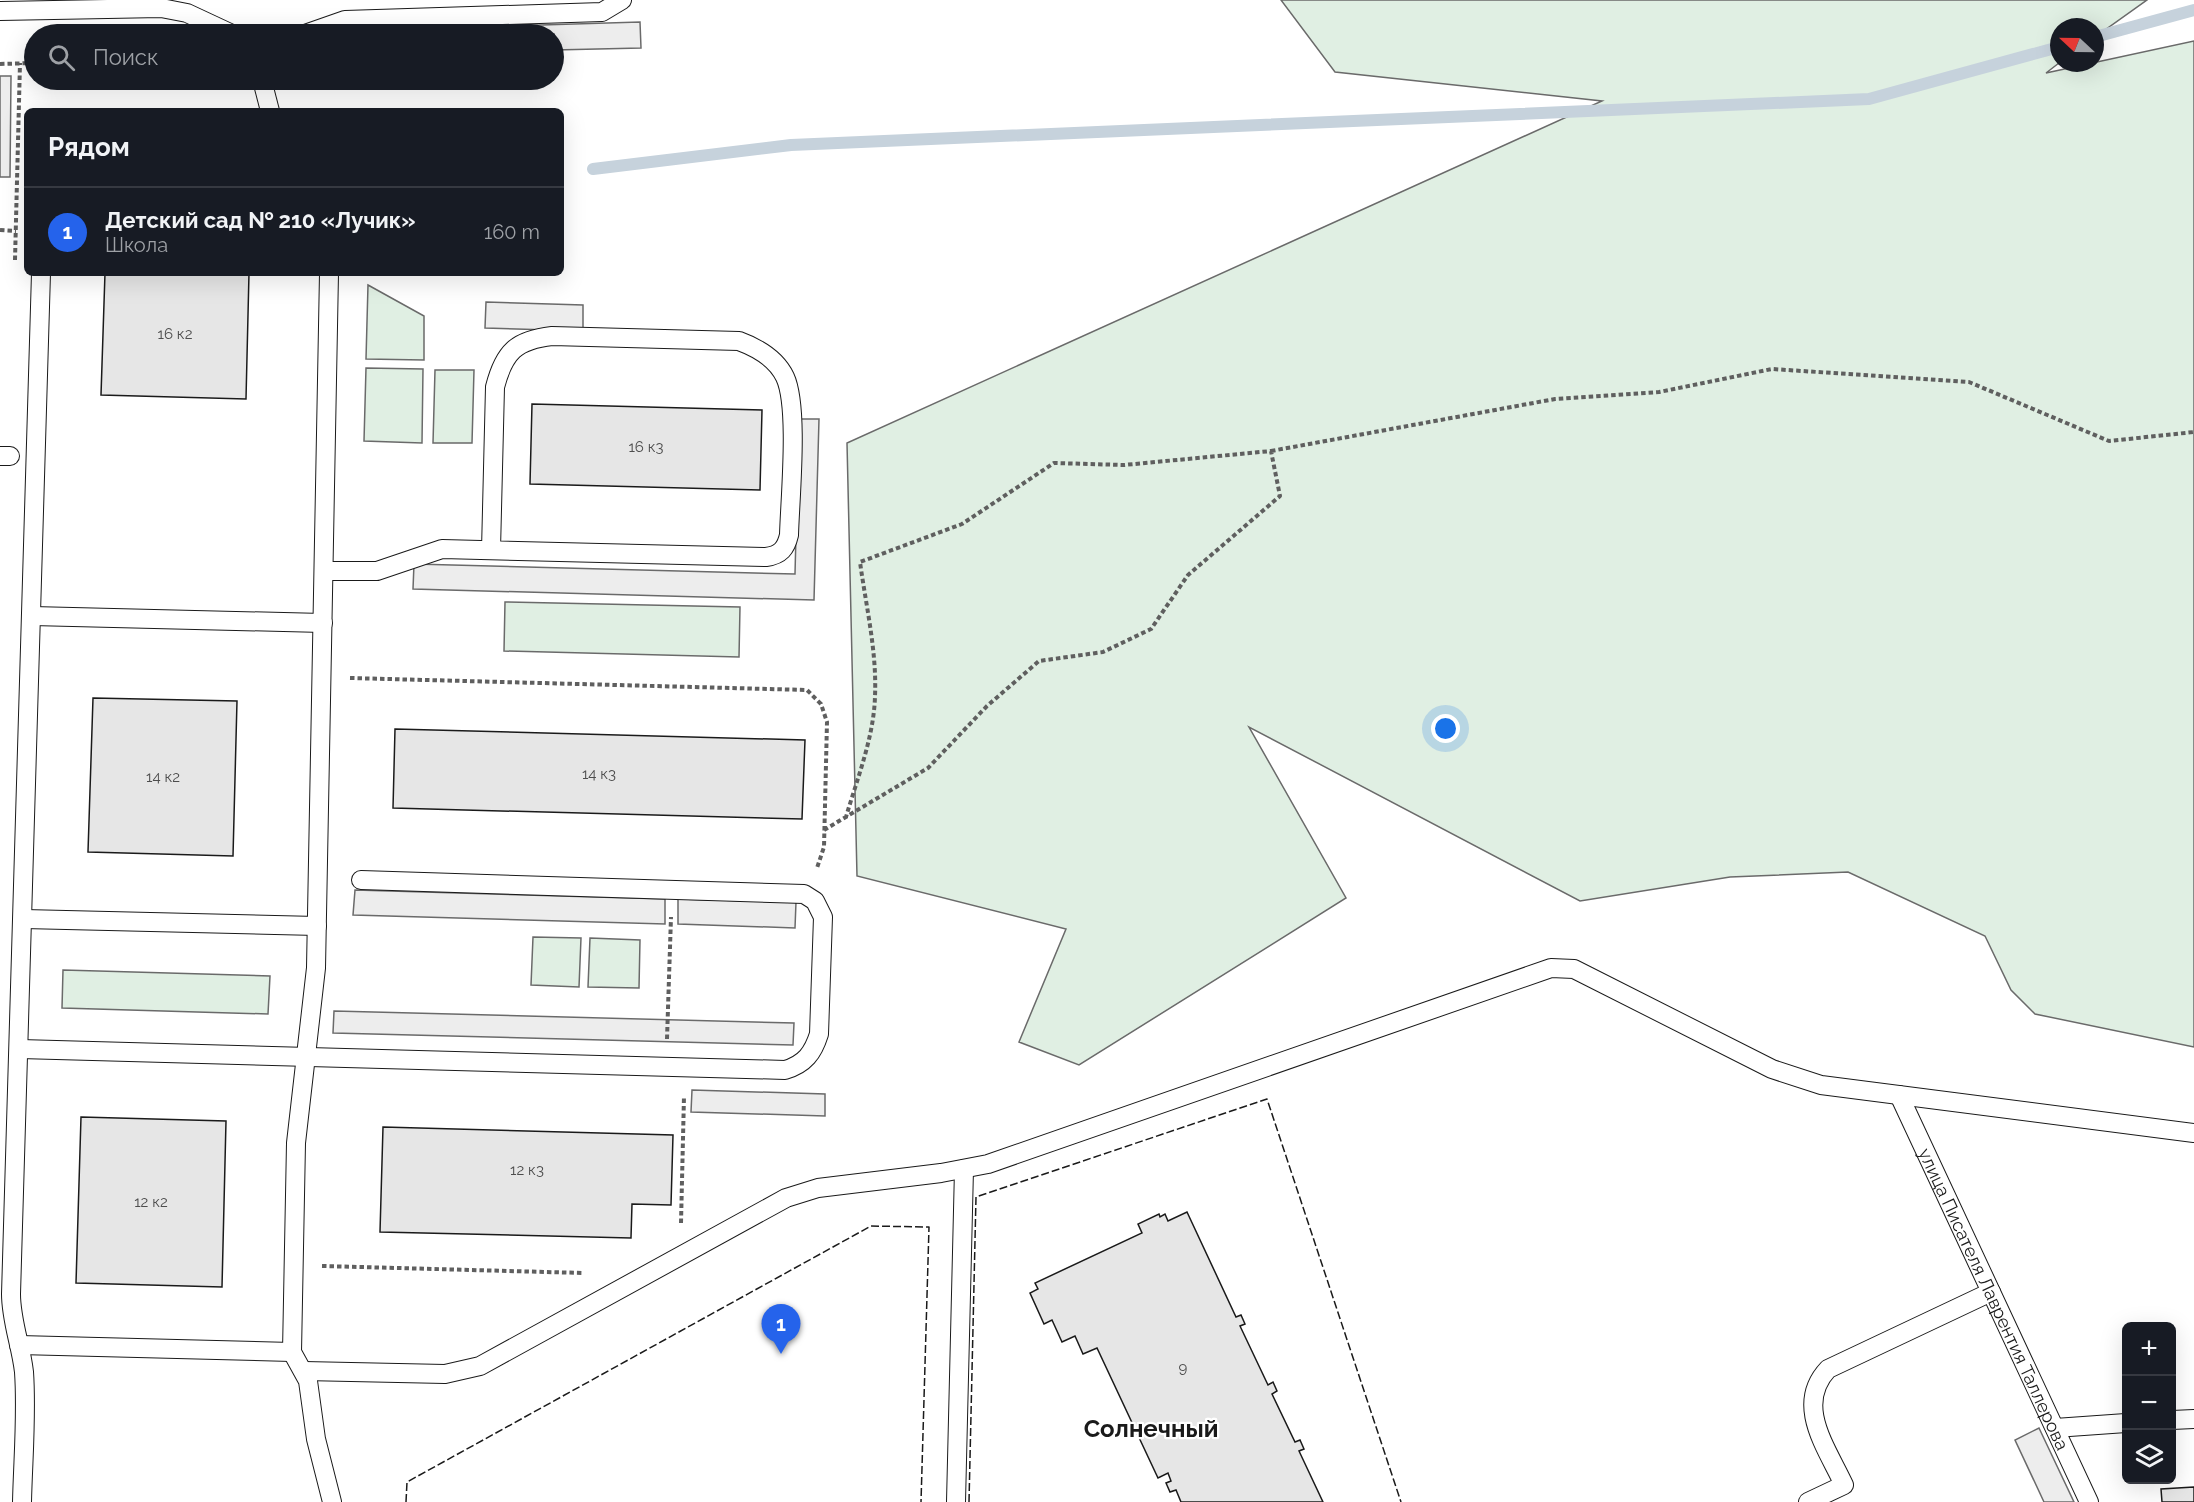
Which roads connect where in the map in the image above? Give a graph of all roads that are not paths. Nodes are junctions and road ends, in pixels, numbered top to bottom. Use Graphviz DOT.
graph roads {
  1 [pos="622,0"];
  2 [pos="187,6"];
  3 [pos="0,11"];
  4 [pos="216,24"];
  5 [pos="329,24"];
  6 [pos="265,90"];
  7 [pos="269,108"];
  8 [pos="41,276"];
  9 [pos="329,276"];
  10 [pos="491,550"];
  11 [pos="324,571"];
  12 [pos="32,616"];
  13 [pos="323,623"];
  14 [pos="361,880"];
  15 [pos="24,919"];
  16 [pos="317,926"];
  17 [pos="20,1049"];
  18 [pos="305,1057"];
  19 [pos="1899,1095"];
  20 [pos="2194,1133"];
  21 [pos="964,1169"];
  22 [pos="1991,1292"];
  23 [pos="6,1316"];
  24 [pos="19,1345"];
  25 [pos="292,1352"];
  26 [pos="304,1371"];
  27 [pos="2194,1419"];
  28 [pos="2176,1420"];
  29 [pos="2122,1424"];
  30 [pos="2055,1428"];
  31 [pos="1848,1494"];
  32 [pos="22,1502"];
  33 [pos="332,1502"];
  34 [pos="956,1502"];
  35 [pos="1808,1502"];
  36 [pos="2089,1502"];
  1 -- 5 [label="lane"];
  2 -- 3 [label="lane"];
  2 -- 4 [label="lane"];
  6 -- 7 [label="lane"];
  8 -- 12 [label="lane"];
  9 -- 11 [label="lane"];
  10 -- 10 [label="lane"];
  10 -- 11 [label="lane"];
  11 -- 13 [label="lane"];
  12 -- 13 [label="lane"];
  12 -- 15 [label="lane"];
  13 -- 16 [label="lane"];
  14 -- 18 [label="lane"];
  15 -- 16 [label="lane"];
  15 -- 17 [label="lane"];
  16 -- 18 [label="lane"];
  17 -- 18 [label="lane"];
  17 -- 23 [label="lane"];
  18 -- 25 [label="lane"];
  19 -- 20 [label="lane"];
  19 -- 21 [label="lane"];
  19 -- 22 [label="lane, улица Писателя Лаврентия Таллерова"];
  21 -- 26 [label="lane"];
  21 -- 34 [label="lane"];
  22 -- 30 [label="lane, улица Писателя Лаврентия Таллерова"];
  22 -- 31 [label="lane"];
  23 -- 24 [label="lane"];
  24 -- 25 [label="lane"];
  24 -- 32 [label="lane"];
  25 -- 26 [label="lane"];
  26 -- 33 [label="lane"];
  27 -- 28 [label="lane"];
  29 -- 30 [label="lane"];
  30 -- 36 [label="lane, улица Писателя Лаврентия Таллерова"];
  31 -- 35 [label="lane"];
}
